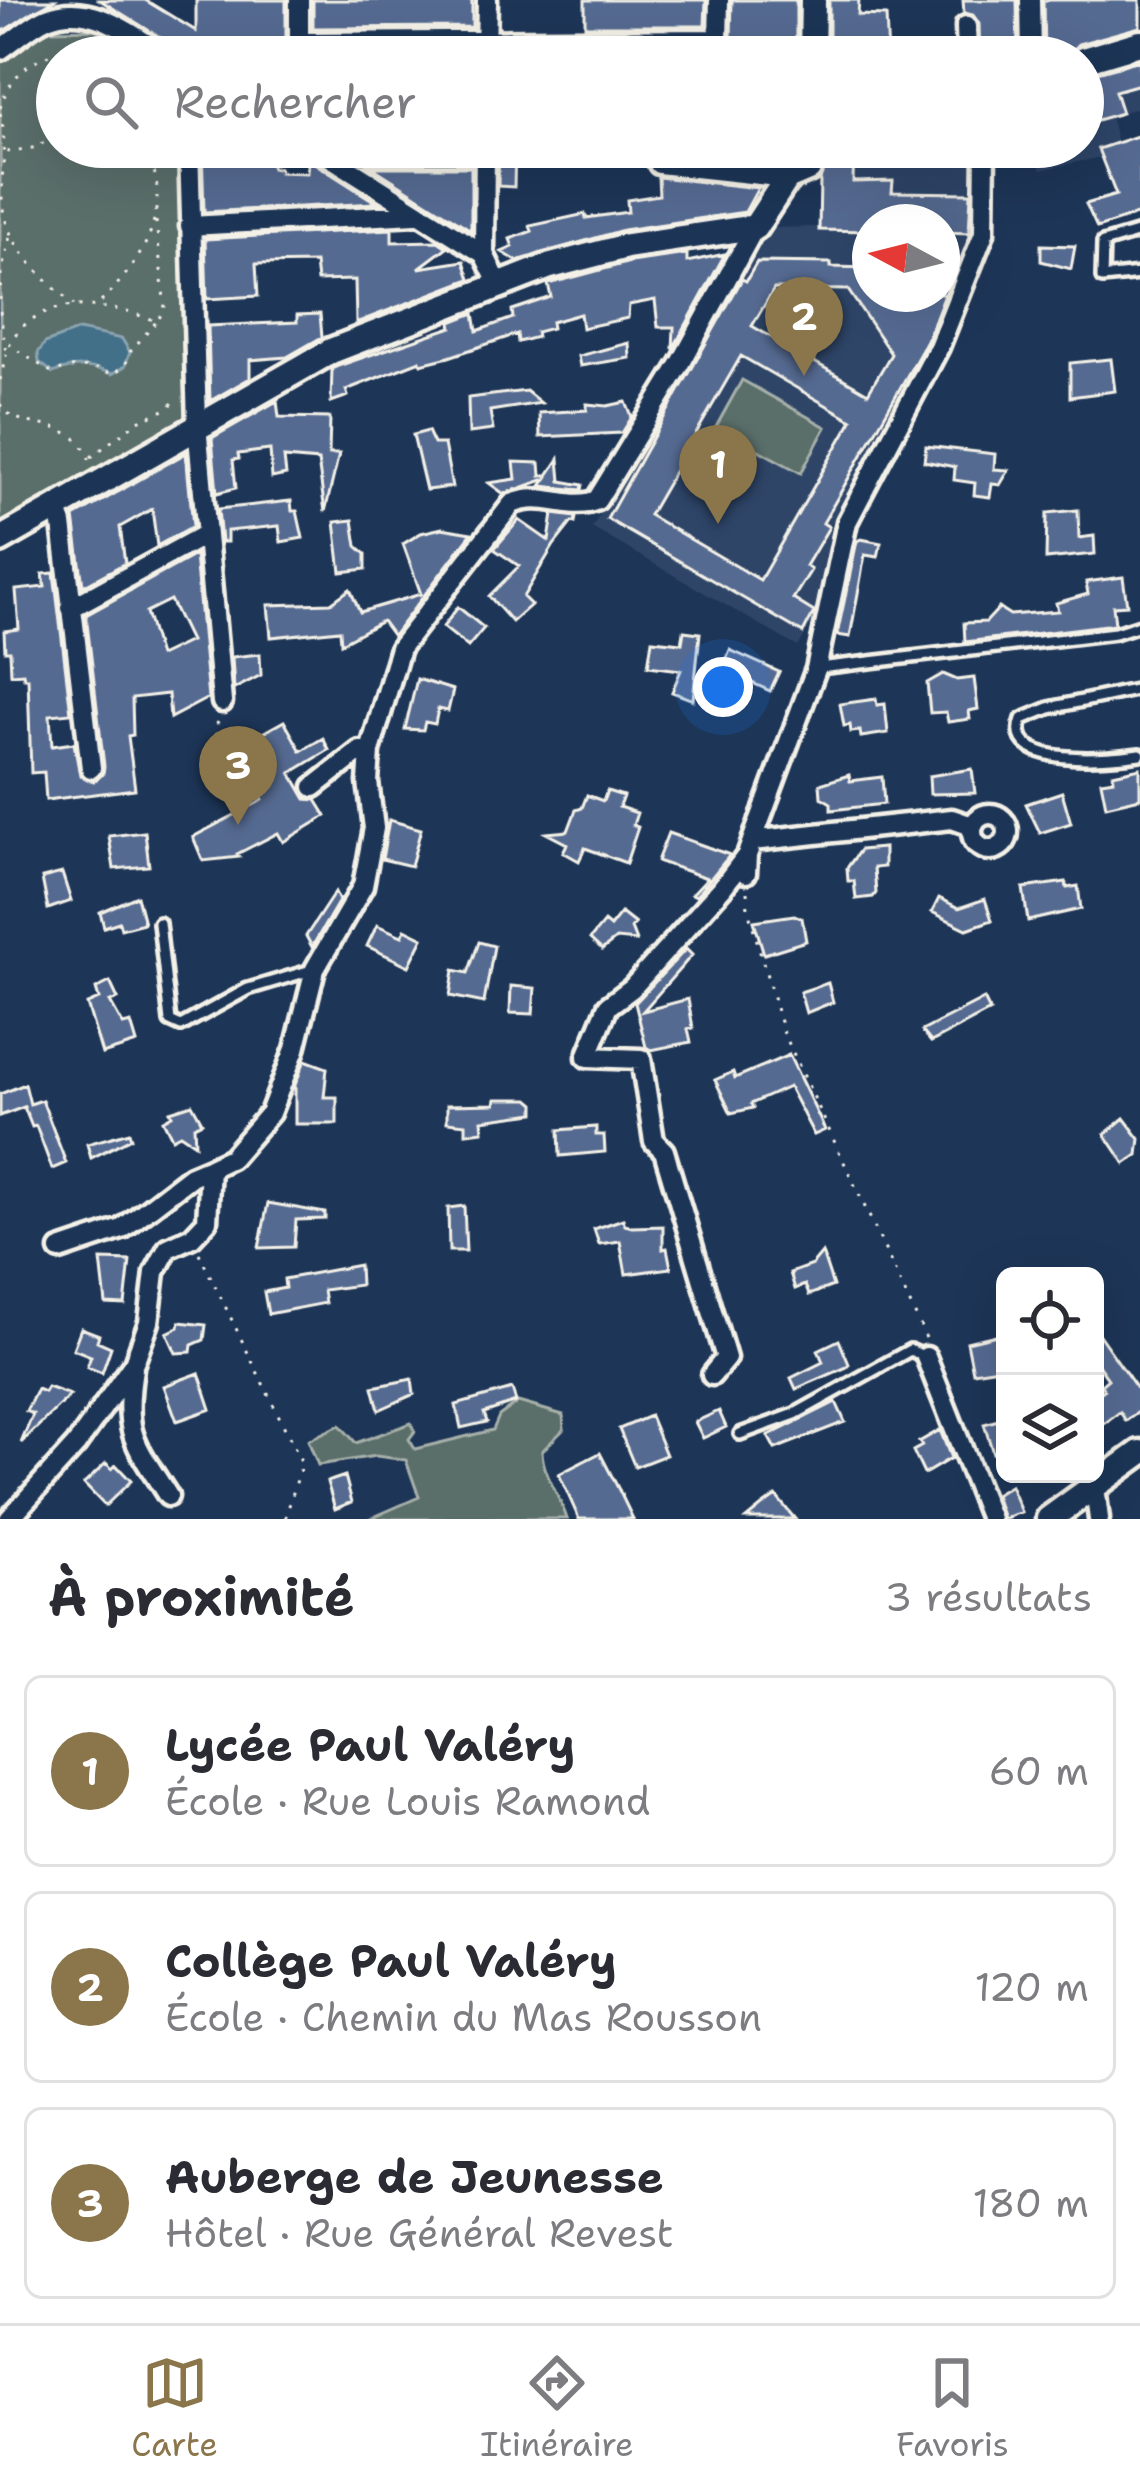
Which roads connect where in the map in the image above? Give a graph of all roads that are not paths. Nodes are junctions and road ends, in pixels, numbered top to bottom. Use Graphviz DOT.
graph roads {
  1 [pos="299,0"];
  2 [pos="487,0"];
  3 [pos="719,0"];
  4 [pos="813,0"];
  5 [pos="1030,0"];
  6 [pos="75,5"];
  7 [pos="966,26"];
  8 [pos="133,36"];
  9 [pos="299,36"];
  10 [pos="486,36"];
  11 [pos="718,36"];
  12 [pos="812,36"];
  13 [pos="966,36"];
  14 [pos="1031,36"];
  15 [pos="1140,43"];
  16 [pos="0,50"];
  17 [pos="1104,54"];
  18 [pos="189,168"];
  19 [pos="346,168"];
  20 [pos="485,168"];
  21 [pos="800,168"];
  22 [pos="985,168"];
  23 [pos="416,214"];
  24 [pos="190,226"];
  25 [pos="754,226"];
  26 [pos="1140,232"];
  27 [pos="484,254"];
  28 [pos="1140,274"];
  29 [pos="499,285"];
  30 [pos="196,425"];
  31 [pos="56,508"];
  32 [pos="206,534"];
  33 [pos="0,540"];
  34 [pos="71,608"];
  35 [pos="1140,625"];
  36 [pos="816,668"];
  37 [pos="1140,689"];
  38 [pos="222,702"];
  39 [pos="365,751"];
  40 [pos="1140,754"];
  41 [pos="91,768"];
  42 [pos="314,787"];
  43 [pos="971,826"];
  44 [pos="748,856"];
  45 [pos="159,923"];
  46 [pos="315,969"];
  47 [pos="210,1168"];
  48 [pos="60,1250"];
  49 [pos="926,1348"];
  50 [pos="134,1363"];
  51 [pos="712,1376"];
  52 [pos="740,1434"];
  53 [pos="1140,1454"];
  54 [pos="1094,1488"];
  55 [pos="168,1496"];
  56 [pos="9,1519"];
  57 [pos="990,1519"];
  58 [pos="1049,1519"];
  59 [pos="1100,1519"];
  1 -- 9 [label="street"];
  2 -- 10 [label="street"];
  3 -- 11 [label="street"];
  4 -- 12 [label="street"];
  5 -- 14 [label="street"];
  6 -- 8 [label="street"];
  6 -- 16 [label="street"];
  7 -- 13 [label="street"];
  15 -- 17 [label="street"];
  18 -- 24 [label="street"];
  19 -- 23 [label="street"];
  20 -- 27 [label="street"];
  21 -- 25 [label="street"];
  22 -- 36 [label="street"];
  23 -- 24 [label="street"];
  23 -- 27 [label="street"];
  24 -- 30 [label="street"];
  25 -- 29 [label="street"];
  25 -- 39 [label="street"];
  26 -- 28 [label="lane"];
  27 -- 29 [label="street"];
  29 -- 30 [label="street"];
  30 -- 31 [label="street"];
  30 -- 32 [label="street"];
  31 -- 33 [label="street"];
  31 -- 34 [label="street"];
  32 -- 34 [label="street"];
  32 -- 38 [label="street"];
  34 -- 41 [label="street"];
  35 -- 36 [label="lane"];
  36 -- 44 [label="street"];
  37 -- 40 [label="lane"];
  39 -- 42 [label="street"];
  39 -- 46 [label="street"];
  43 -- 44 [label="street"];
  44 -- 51 [label="street"];
  45 -- 46 [label="lane"];
  46 -- 47 [label="street"];
  47 -- 48 [label="street"];
  47 -- 50 [label="street"];
  49 -- 52 [label="lane"];
  49 -- 57 [label="street"];
  50 -- 55 [label="street"];
  50 -- 56 [label="street"];
  53 -- 54 [label="street"];
  54 -- 58 [label="street"];
  54 -- 59 [label="street"];
}
